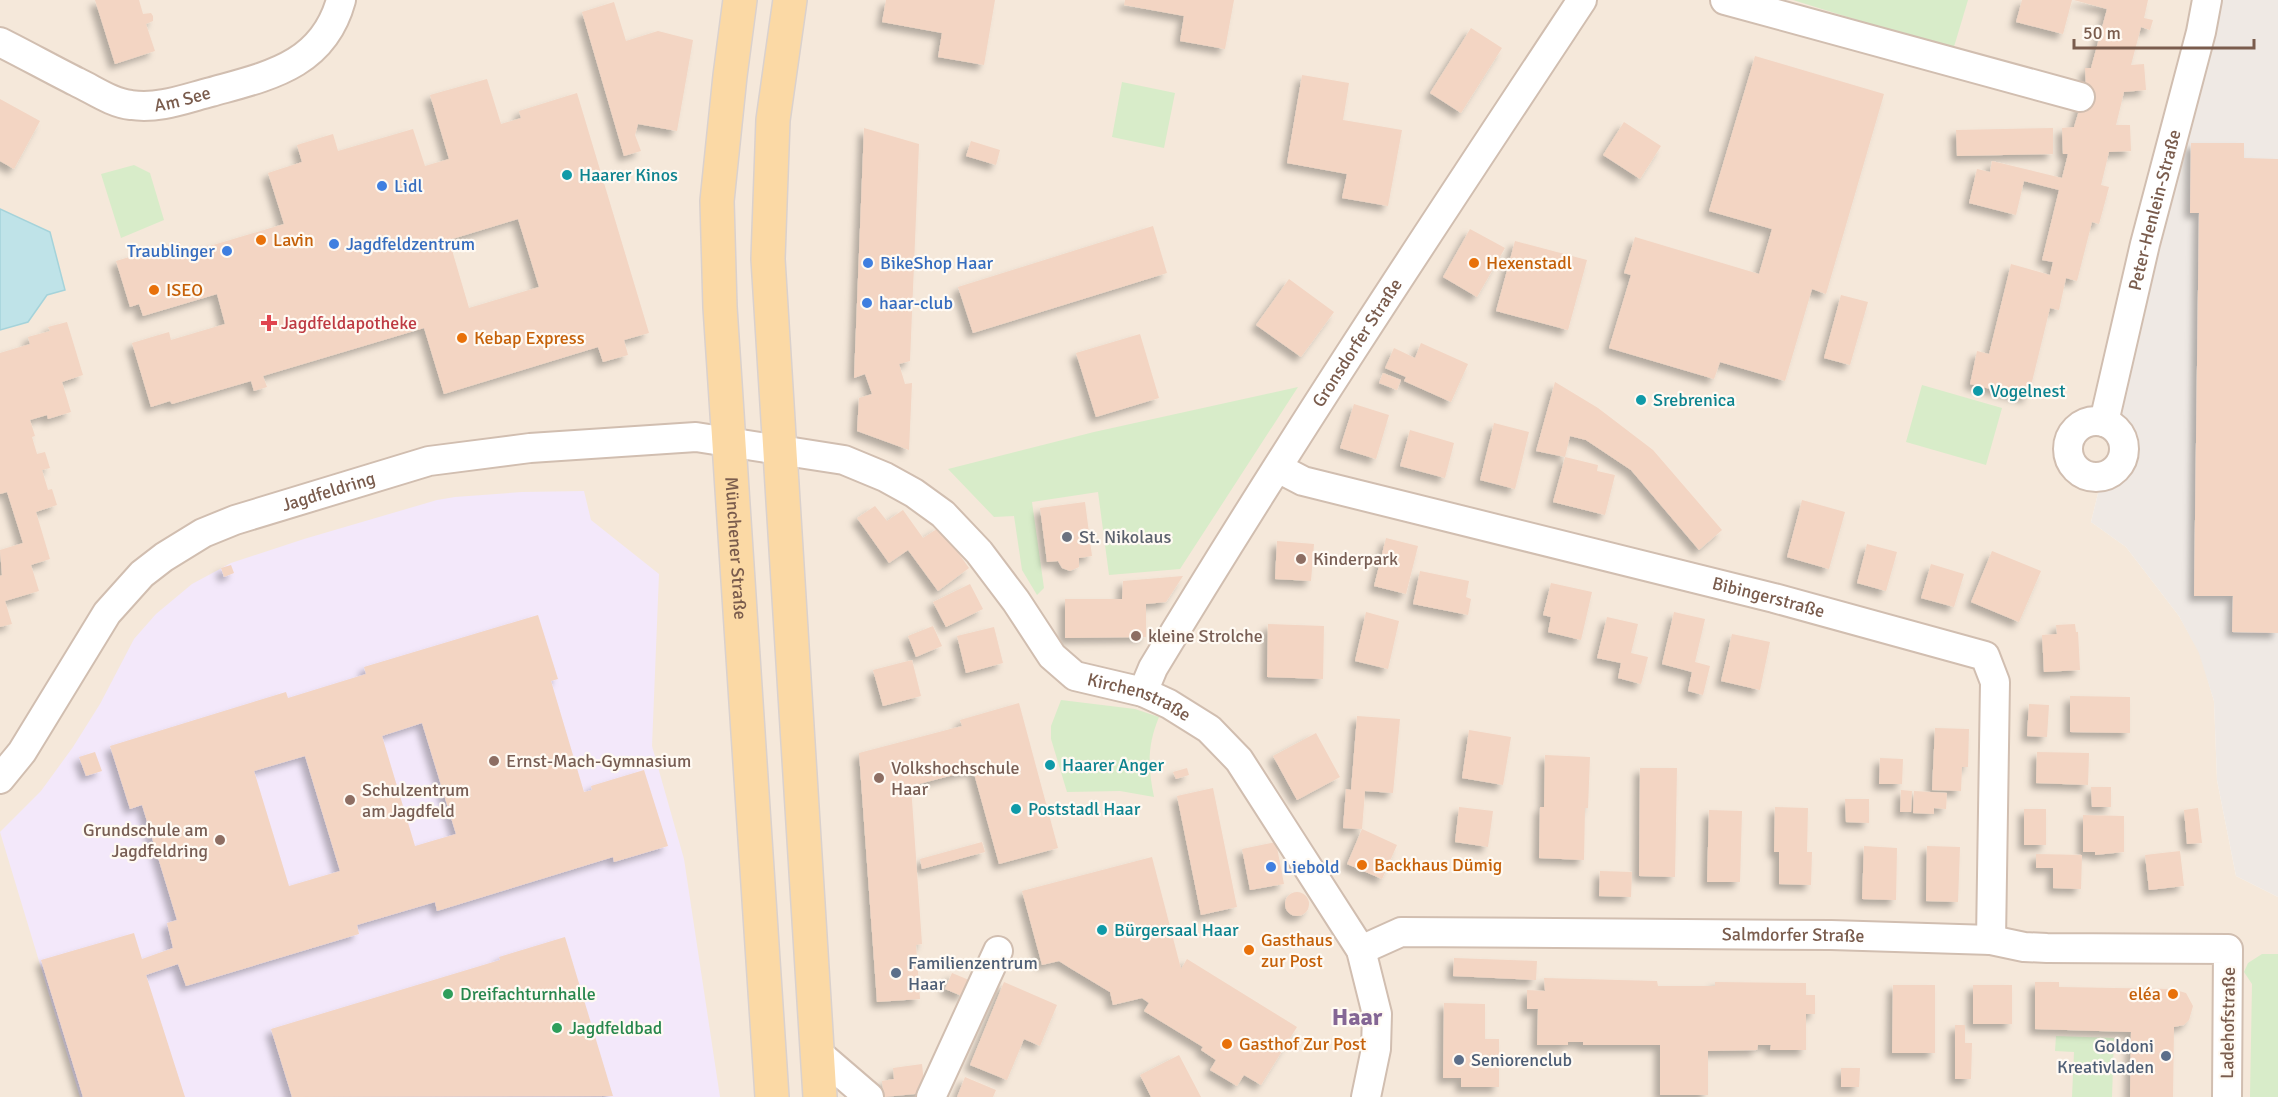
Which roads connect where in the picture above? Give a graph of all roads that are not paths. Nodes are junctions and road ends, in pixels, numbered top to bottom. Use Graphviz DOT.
graph roads {
  1 [pos="740,0"];
  2 [pos="790,0"];
  3 [pos="1582,0"];
  4 [pos="1725,0"];
  5 [pos="2207,0"];
  6 [pos="339,8"];
  7 [pos="0,42"];
  8 [pos="2080,97"];
  9 [pos="2104,422"];
  10 [pos="729,443"];
  11 [pos="779,450"];
  12 [pos="1278,468"];
  13 [pos="1143,692"];
  14 [pos="0,779"];
  15 [pos="1992,940"];
  16 [pos="2228,949"];
  17 [pos="1361,950"];
  18 [pos="998,951"];
  19 [pos="819,1054"];
  20 [pos="772,1097"];
  21 [pos="820,1097"];
  22 [pos="869,1097"];
  23 [pos="931,1097"];
  24 [pos="1365,1097"];
  25 [pos="2227,1097"];
  1 -- 10 [label="main road, Münchener Straße"];
  2 -- 11 [label="main road"];
  3 -- 12 [label="street, Gronsdorfer Straße"];
  4 -- 8 [label="street"];
  5 -- 9 [label="street, Peter-Henlein-Straße"];
  6 -- 7 [label="street, Am See"];
  10 -- 11 [label="street, Jagdfeldring"];
  10 -- 14 [label="street, Jagdfeldring"];
  10 -- 20 [label="main road, Münchener Straße"];
  11 -- 13 [label="street, Kirchenstraße"];
  11 -- 19 [label="main road"];
  12 -- 13 [label="street, Gronsdorfer Straße"];
  12 -- 15 [label="street, Bibingerstraße"];
  13 -- 17 [label="street, Kirchenstraße"];
  15 -- 16 [label="street, Salmdorfer Straße"];
  15 -- 17 [label="street, Salmdorfer Straße"];
  16 -- 25 [label="street, Ladehofstraße"];
  17 -- 24 [label="street, Kirchenstraße"];
  18 -- 23 [label="street"];
  19 -- 21 [label="main road"];
  19 -- 22 [label="street"];
}
